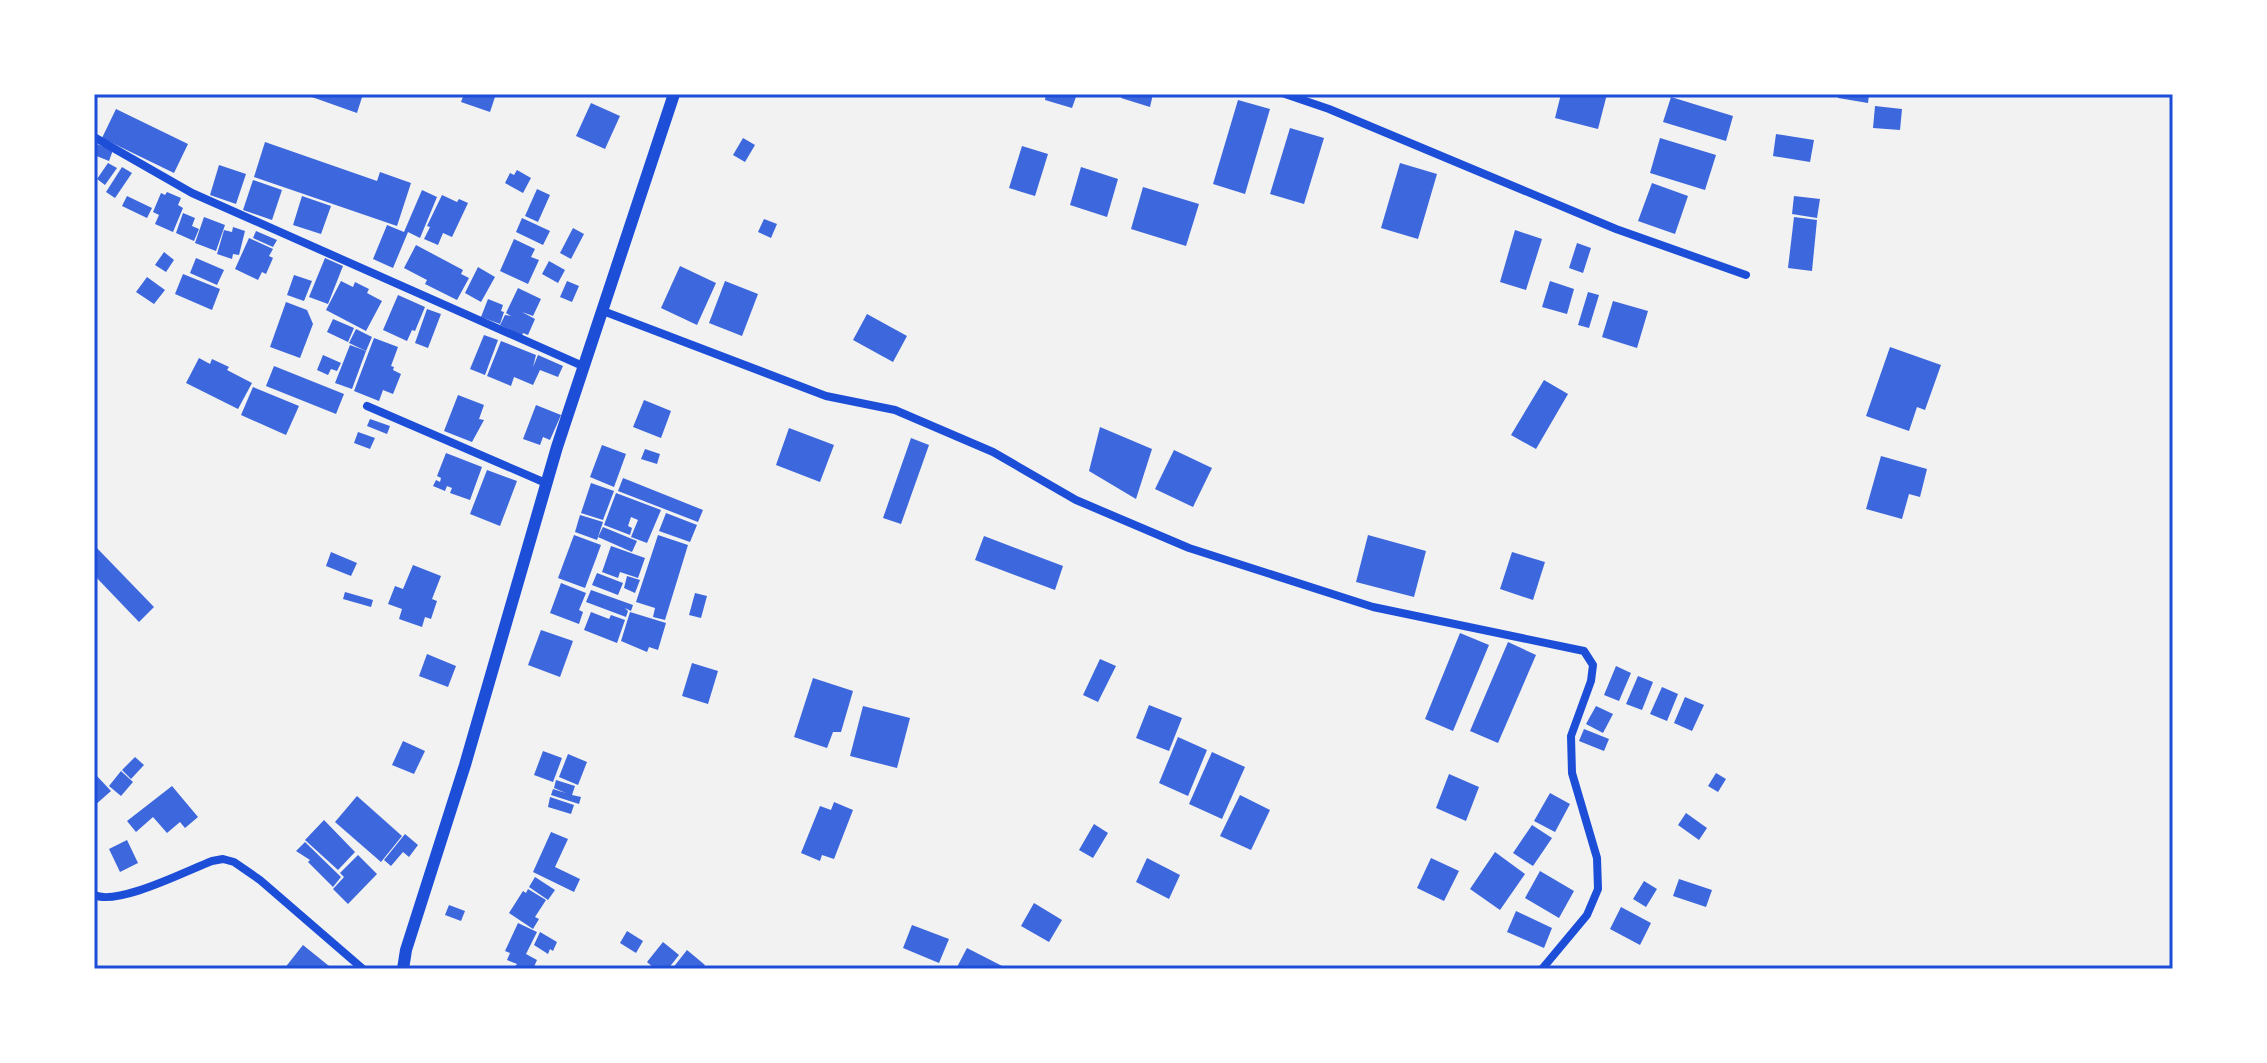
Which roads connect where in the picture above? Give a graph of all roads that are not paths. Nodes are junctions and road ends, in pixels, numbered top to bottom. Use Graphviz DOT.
graph roads {
  1 [pos="674,94"];
  2 [pos="1285,94"];
  3 [pos="94,137"];
  4 [pos="1746,275"];
  5 [pos="603,311"];
  6 [pos="586,367"];
  7 [pos="367,406"];
  8 [pos="548,484"];
  9 [pos="94,895"];
  10 [pos="363,969"];
  11 [pos="403,969"];
  12 [pos="1542,969"];
  1 -- 5 [label="street"];
  2 -- 4 [label="street"];
  3 -- 6 [label="street"];
  5 -- 6 [label="street"];
  5 -- 12 [label="street"];
  6 -- 8 [label="street"];
  7 -- 8 [label="street"];
  8 -- 11 [label="street"];
  9 -- 10 [label="street"];
}
